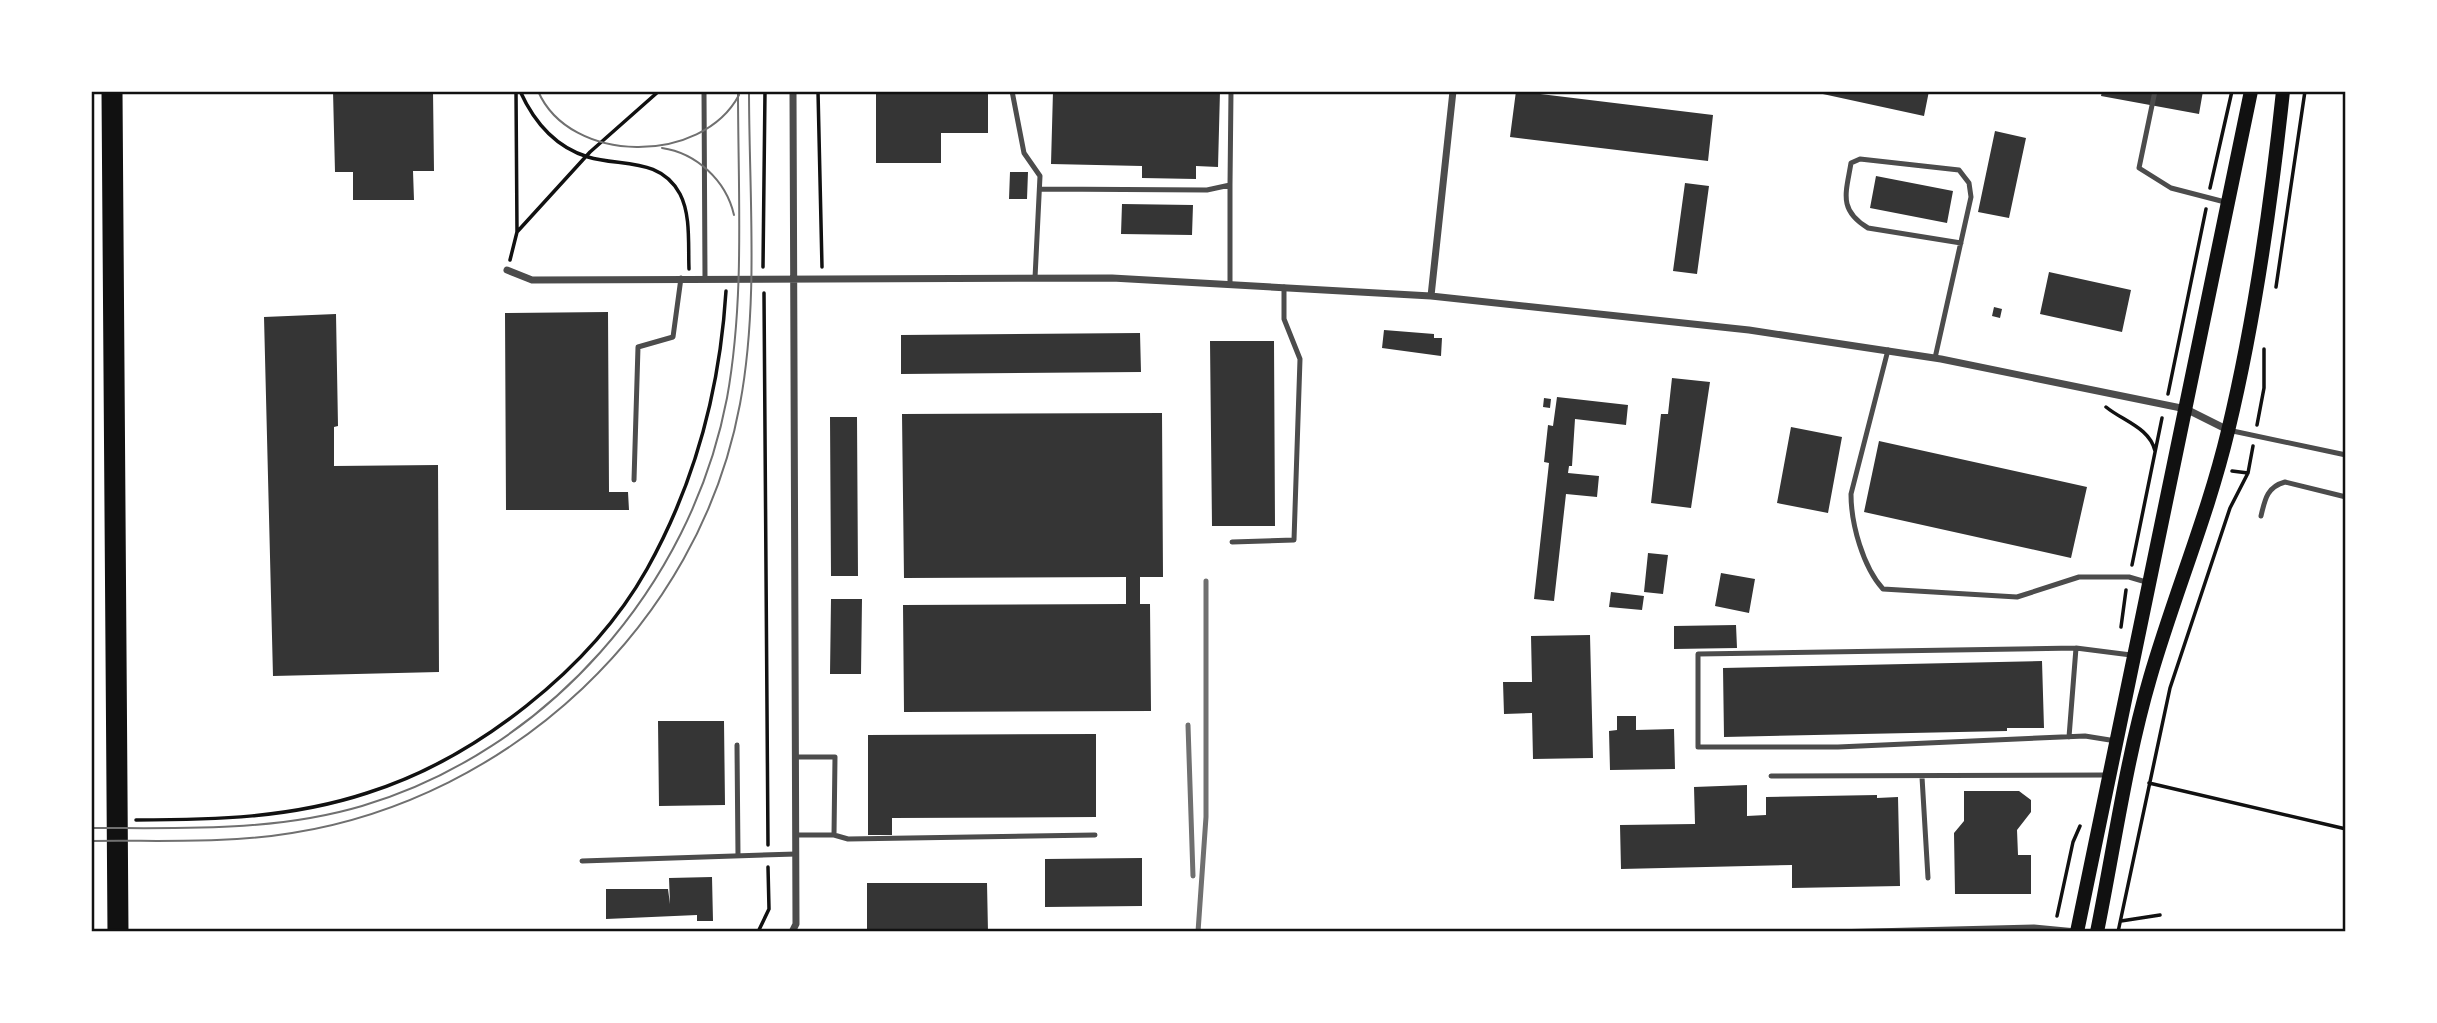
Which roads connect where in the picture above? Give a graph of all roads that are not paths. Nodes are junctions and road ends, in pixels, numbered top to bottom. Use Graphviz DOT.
graph roads {
  1 [pos="112,91"];
  2 [pos="704,91"];
  3 [pos="793,91"];
  4 [pos="1012,91"];
  5 [pos="1231,91"];
  6 [pos="1453,91"];
  7 [pos="2155,91"];
  8 [pos="2251,91"];
  9 [pos="2283,91"];
  10 [pos="1230,185"];
  11 [pos="1041,189"];
  12 [pos="2228,203"];
  13 [pos="1961,243"];
  14 [pos="508,270"];
  15 [pos="685,278"];
  16 [pos="705,278"];
  17 [pos="794,278"];
  18 [pos="1035,278"];
  19 [pos="1230,284"];
  20 [pos="1284,288"];
  21 [pos="1431,296"];
  22 [pos="1888,350"];
  23 [pos="1935,358"];
  24 [pos="2186,409"];
  25 [pos="2228,430"];
  26 [pos="2346,455"];
  27 [pos="634,480"];
  28 [pos="2346,497"];
  29 [pos="2261,516"];
  30 [pos="1232,542"];
  31 [pos="2149,583"];
  32 [pos="2076,648"];
  33 [pos="2134,655"];
  34 [pos="2069,737"];
  35 [pos="2116,741"];
  36 [pos="737,745"];
  37 [pos="796,757"];
  38 [pos="2110,775"];
  39 [pos="1771,776"];
  40 [pos="1922,777"];
  41 [pos="796,835"];
  42 [pos="834,835"];
  43 [pos="1096,835"];
  44 [pos="796,854"];
  45 [pos="738,856"];
  46 [pos="582,861"];
  47 [pos="1928,878"];
  48 [pos="795,929"];
  49 [pos="2080,931"];
  50 [pos="118,932"];
  51 [pos="1831,932"];
  52 [pos="2097,932"];
  1 -- 50 [label="highway"];
  2 -- 16 [label="lane"];
  3 -- 17 [label="street"];
  4 -- 11 [label="lane"];
  5 -- 10 [label="lane"];
  6 -- 21 [label="street"];
  7 -- 12 [label="lane"];
  8 -- 12 [label="main road"];
  9 -- 25 [label="main road"];
  10 -- 11 [label="lane"];
  10 -- 19 [label="lane"];
  11 -- 18 [label="lane"];
  12 -- 24 [label="main road"];
  13 -- 13 [label="lane"];
  13 -- 23 [label="lane"];
  14 -- 15 [label="street"];
  15 -- 16 [label="street"];
  15 -- 27 [label="lane"];
  16 -- 17 [label="street"];
  17 -- 18 [label="street"];
  17 -- 37 [label="street"];
  18 -- 19 [label="street"];
  19 -- 20 [label="street"];
  20 -- 21 [label="street"];
  20 -- 30 [label="lane"];
  21 -- 22 [label="street"];
  22 -- 23 [label="street"];
  22 -- 31 [label="lane"];
  23 -- 24 [label="street"];
  24 -- 25 [label="street"];
  24 -- 31 [label="main road"];
  25 -- 26 [label="lane"];
  25 -- 52 [label="main road"];
  28 -- 29 [label="lane"];
  31 -- 33 [label="main road"];
  32 -- 33 [label="lane"];
  32 -- 34 [label="lane"];
  32 -- 34 [label="lane"];
  33 -- 35 [label="main road"];
  34 -- 35 [label="lane"];
  35 -- 38 [label="main road"];
  36 -- 45 [label="lane"];
  37 -- 41 [label="street"];
  37 -- 42 [label="lane"];
  38 -- 40 [label="lane"];
  38 -- 49 [label="main road"];
  39 -- 40 [label="lane"];
  40 -- 47 [label="lane"];
  41 -- 42 [label="lane"];
  41 -- 44 [label="street"];
  42 -- 43 [label="lane"];
  44 -- 45 [label="lane"];
  44 -- 48 [label="street"];
  45 -- 46 [label="lane"];
  49 -- 51 [label="lane"];
}
